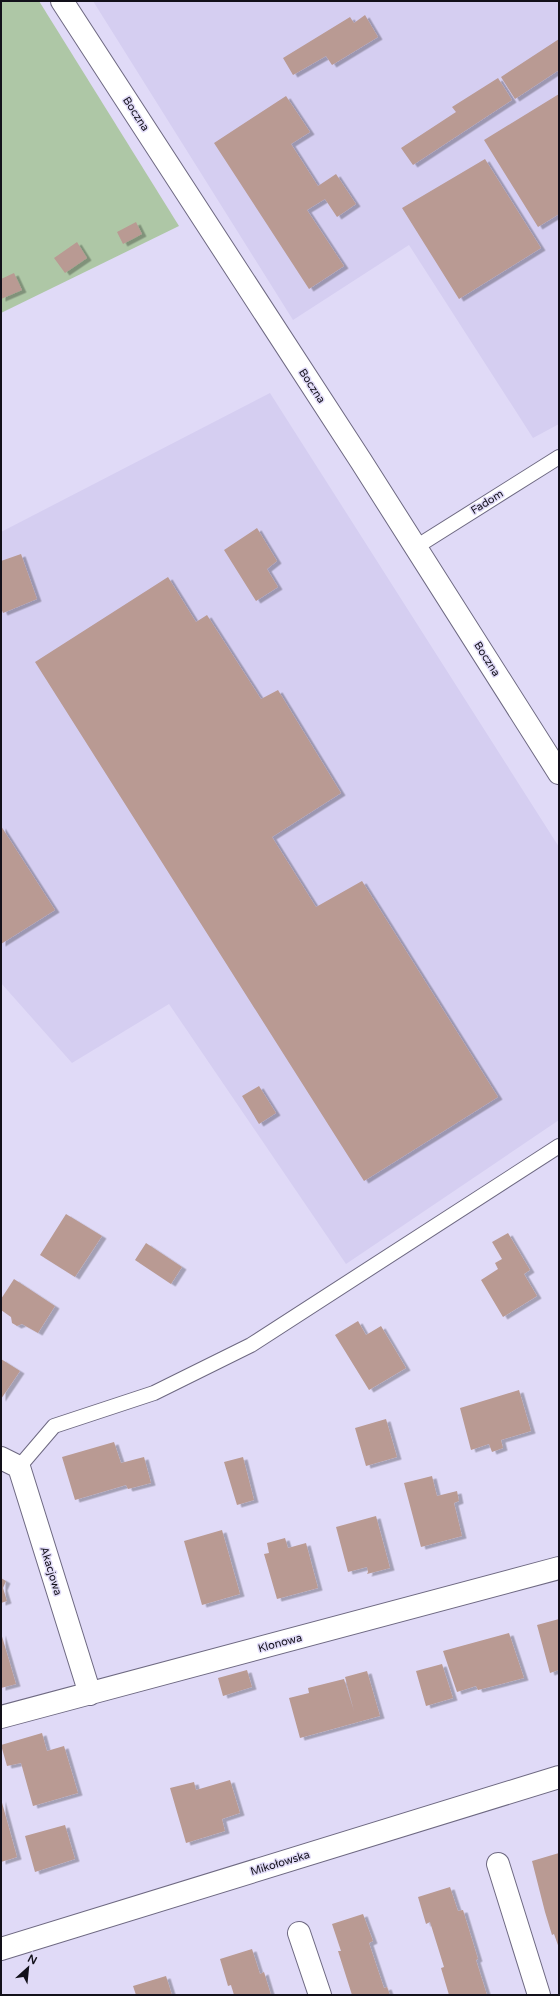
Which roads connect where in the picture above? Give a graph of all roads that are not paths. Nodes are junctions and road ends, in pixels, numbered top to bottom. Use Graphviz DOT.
graph roads {
  1 [pos="62,1"];
  2 [pos="559,457"];
  3 [pos="416,547"];
  4 [pos="559,772"];
  5 [pos="559,1146"];
  6 [pos="10,1462"];
  7 [pos="559,1568"];
  8 [pos="90,1694"];
  9 [pos="1,1717"];
  10 [pos="559,1777"];
  11 [pos="498,1864"];
  12 [pos="299,1933"];
  13 [pos="1,1949"];
  14 [pos="320,1995"];
  15 [pos="538,1995"];
  1 -- 3 [label="street, Boczna"];
  2 -- 3 [label="lane, Fadom"];
  3 -- 4 [label="street, Boczna"];
  5 -- 6 [label="lane"];
  6 -- 8 [label="street, Akacjowa"];
  7 -- 8 [label="street, Klonowa"];
  8 -- 9 [label="street, Klonowa"];
  10 -- 13 [label="street, Mikołowska"];
  11 -- 15 [label="street"];
  12 -- 14 [label="street"];
}
